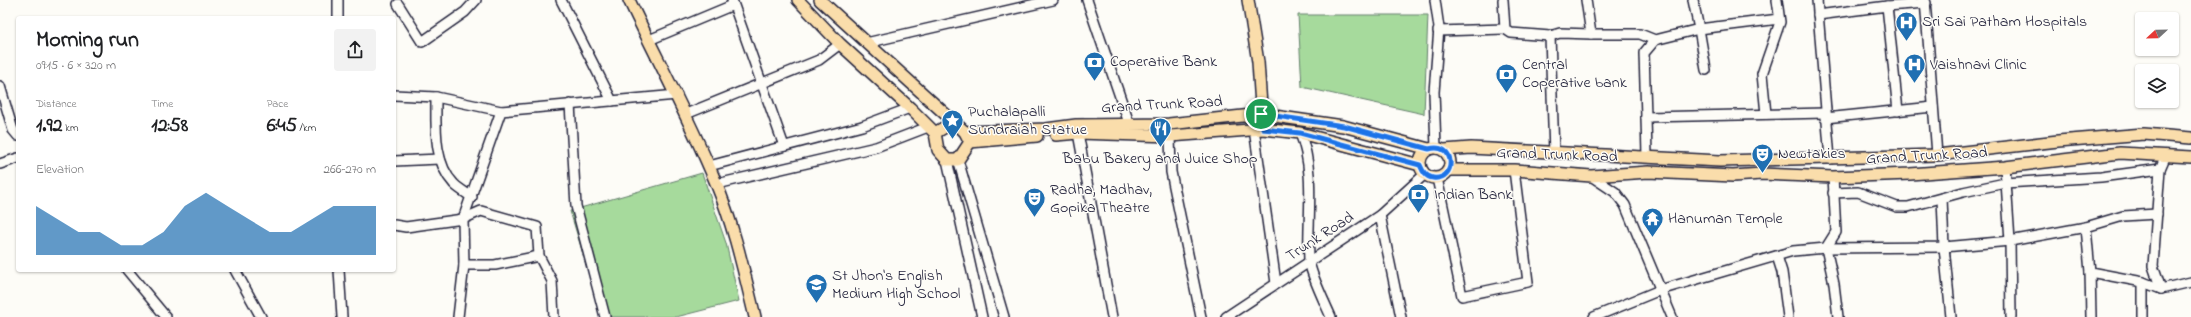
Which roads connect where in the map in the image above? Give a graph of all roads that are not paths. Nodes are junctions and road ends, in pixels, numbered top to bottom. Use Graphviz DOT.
graph roads {
  1 [pos="338,0"];
  2 [pos="476,0"];
  3 [pos="561,0"];
  4 [pos="628,0"];
  5 [pos="798,0"];
  6 [pos="820,0"];
  7 [pos="1053,0"];
  8 [pos="1087,0"];
  9 [pos="1248,0"];
  10 [pos="1434,0"];
  11 [pos="1503,0"];
  12 [pos="1586,0"];
  13 [pos="1693,0"];
  14 [pos="1777,0"];
  15 [pos="1817,0"];
  16 [pos="732,2"];
  17 [pos="1925,2"];
  18 [pos="398,4"];
  19 [pos="1887,6"];
  20 [pos="1818,15"];
  21 [pos="338,16"];
  22 [pos="1779,19"];
  23 [pos="1505,30"];
  24 [pos="1699,30"];
  25 [pos="1438,31"];
  26 [pos="1591,34"];
  27 [pos="1550,36"];
  28 [pos="649,40"];
  29 [pos="1655,40"];
  30 [pos="866,43"];
  31 [pos="840,44"];
  32 [pos="1706,70"];
  33 [pos="762,83"];
  34 [pos="0,86"];
  35 [pos="396,95"];
  36 [pos="677,95"];
  37 [pos="436,97"];
  38 [pos="612,101"];
  39 [pos="2,104"];
  40 [pos="570,104"];
  41 [pos="1933,107"];
  42 [pos="910,108"];
  43 [pos="501,111"];
  44 [pos="1898,111"];
  45 [pos="686,114"];
  46 [pos="1261,114"];
  47 [pos="1766,114"];
  48 [pos="1825,116"];
  49 [pos="1646,117"];
  50 [pos="1129,123"];
  51 [pos="1259,129"];
  52 [pos="931,130"];
  53 [pos="965,133"];
  54 [pos="1078,133"];
  55 [pos="1300,133"];
  56 [pos="16,134"];
  57 [pos="1170,136"];
  58 [pos="2191,138"];
  59 [pos="784,146"];
  60 [pos="1436,149"];
  61 [pos="1554,153"];
  62 [pos="1937,155"];
  63 [pos="2166,155"];
  64 [pos="1647,156"];
  65 [pos="2191,157"];
  66 [pos="16,159"];
  67 [pos="440,159"];
  68 [pos="1830,159"];
  69 [pos="953,160"];
  70 [pos="396,161"];
  71 [pos="0,164"];
  72 [pos="709,166"];
  73 [pos="2005,167"];
  74 [pos="2160,169"];
  75 [pos="1423,170"];
  76 [pos="1449,170"];
  77 [pos="1514,170"];
  78 [pos="1591,176"];
  79 [pos="1833,177"];
  80 [pos="1437,178"];
  81 [pos="2005,183"];
  82 [pos="717,184"];
  83 [pos="1833,192"];
  84 [pos="472,197"];
  85 [pos="1942,198"];
  86 [pos="2157,214"];
  87 [pos="1380,215"];
  88 [pos="463,219"];
  89 [pos="396,225"];
  90 [pos="2086,227"];
  91 [pos="2010,241"];
  92 [pos="1944,247"];
  93 [pos="1826,248"];
  94 [pos="539,256"];
  95 [pos="1777,256"];
  96 [pos="1309,262"];
  97 [pos="464,265"];
  98 [pos="129,272"];
  99 [pos="236,272"];
  100 [pos="339,272"];
  101 [pos="2090,272"];
  102 [pos="2143,282"];
  103 [pos="2191,282"];
  104 [pos="1276,283"];
  105 [pos="2161,289"];
  106 [pos="1660,290"];
  107 [pos="753,316"];
  108 [pos="166,317"];
  109 [pos="261,317"];
  110 [pos="342,317"];
  111 [pos="458,317"];
  112 [pos="554,317"];
  113 [pos="605,317"];
  114 [pos="982,317"];
  115 [pos="1004,317"];
  116 [pos="1112,317"];
  117 [pos="1200,317"];
  118 [pos="1226,317"];
  119 [pos="1331,317"];
  120 [pos="1401,317"];
  121 [pos="1594,317"];
  122 [pos="1672,317"];
  123 [pos="1788,317"];
  124 [pos="1838,317"];
  125 [pos="1951,317"];
  126 [pos="2011,317"];
  127 [pos="2090,317"];
  128 [pos="2143,317"];
  1 -- 21 [label="street"];
  2 -- 18 [label="street"];
  3 -- 38 [label="street"];
  4 -- 28 [label="main road"];
  5 -- 31 [label="main road"];
  6 -- 30 [label="main road"];
  7 -- 30 [label="street"];
  8 -- 50 [label="street"];
  9 -- 46 [label="main road"];
  10 -- 25 [label="street"];
  11 -- 23 [label="street"];
  12 -- 26 [label="street"];
  13 -- 24 [label="street"];
  14 -- 22 [label="street"];
  15 -- 20 [label="street"];
  16 -- 28 [label="street"];
  16 -- 33 [label="street"];
  17 -- 19 [label="street"];
  17 -- 41 [label="street"];
  19 -- 20 [label="street"];
  19 -- 44 [label="street"];
  20 -- 48 [label="street"];
  22 -- 24 [label="street"];
  22 -- 47 [label="street"];
  23 -- 25 [label="street"];
  23 -- 27 [label="street"];
  24 -- 29 [label="street"];
  24 -- 32 [label="street"];
  25 -- 60 [label="street"];
  26 -- 27 [label="street"];
  26 -- 29 [label="street"];
  27 -- 61 [label="street"];
  28 -- 36 [label="main road"];
  29 -- 49 [label="street"];
  30 -- 53 [label="main road"];
  31 -- 33 [label="street"];
  31 -- 42 [label="main road"];
  33 -- 45 [label="street"];
  33 -- 59 [label="street"];
  34 -- 39 [label="street"];
  35 -- 37 [label="street"];
  36 -- 38 [label="street"];
  36 -- 45 [label="main road"];
  37 -- 43 [label="street"];
  37 -- 67 [label="street"];
  38 -- 40 [label="street"];
  39 -- 56 [label="street"];
  40 -- 43 [label="street"];
  40 -- 113 [label="street"];
  41 -- 44 [label="street"];
  41 -- 62 [label="street"];
  42 -- 52 [label="main road"];
  42 -- 59 [label="street"];
  43 -- 84 [label="street"];
  44 -- 48 [label="street"];
  45 -- 72 [label="main road"];
  46 -- 50 [label="main road, Grand Trunk Road"];
  46 -- 51 [label="main road"];
  46 -- 60 [label="main road, Grand Trunk Road"];
  47 -- 48 [label="street"];
  47 -- 49 [label="street"];
  48 -- 68 [label="street"];
  49 -- 64 [label="street"];
  50 -- 53 [label="main road, Grand Trunk Road"];
  51 -- 55 [label="main road"];
  51 -- 57 [label="main road"];
  51 -- 104 [label="street"];
  52 -- 53 [label="main road"];
  52 -- 69 [label="main road"];
  52 -- 82 [label="street"];
  53 -- 54 [label="main road"];
  53 -- 69 [label="main road"];
  54 -- 57 [label="main road"];
  54 -- 116 [label="street"];
  55 -- 75 [label="main road"];
  55 -- 96 [label="street"];
  57 -- 117 [label="street"];
  58 -- 62 [label="main road, Grand Trunk Road"];
  59 -- 72 [label="street"];
  60 -- 61 [label="main road, Grand Trunk Road"];
  60 -- 75 [label="main road"];
  60 -- 76 [label="main road"];
  61 -- 64 [label="main road, Grand Trunk Road"];
  62 -- 68 [label="main road, Grand Trunk Road"];
  63 -- 65 [label="main road, Grand Trunk Road"];
  63 -- 73 [label="main road, Grand Trunk Road"];
  63 -- 74 [label="street"];
  64 -- 68 [label="main road, Grand Trunk Road"];
  66 -- 71 [label="street"];
  67 -- 70 [label="street"];
  67 -- 84 [label="street"];
  69 -- 114 [label="street"];
  69 -- 115 [label="street"];
  72 -- 82 [label="main road"];
  73 -- 79 [label="main road, Grand Trunk Road"];
  73 -- 81 [label="street"];
  74 -- 81 [label="street"];
  74 -- 86 [label="street"];
  75 -- 80 [label="main road"];
  75 -- 87 [label="street, Trunk Road"];
  76 -- 77 [label="main road, Grand Trunk Road"];
  76 -- 80 [label="main road"];
  77 -- 78 [label="main road, Grand Trunk Road"];
  77 -- 80 [label="street"];
  78 -- 79 [label="main road, Grand Trunk Road"];
  78 -- 106 [label="street"];
  79 -- 83 [label="street"];
  81 -- 85 [label="street"];
  81 -- 91 [label="street"];
  82 -- 107 [label="main road"];
  83 -- 85 [label="street"];
  83 -- 93 [label="street"];
  84 -- 88 [label="street"];
  85 -- 92 [label="street"];
  86 -- 90 [label="street"];
  86 -- 105 [label="street"];
  87 -- 96 [label="street, Trunk Road"];
  87 -- 120 [label="street"];
  88 -- 89 [label="street"];
  88 -- 94 [label="street"];
  88 -- 97 [label="street"];
  90 -- 91 [label="street"];
  90 -- 101 [label="street"];
  91 -- 92 [label="street"];
  91 -- 126 [label="street"];
  92 -- 93 [label="street"];
  92 -- 125 [label="street"];
  93 -- 95 [label="street"];
  93 -- 124 [label="street"];
  94 -- 97 [label="street"];
  94 -- 112 [label="street"];
  95 -- 106 [label="street"];
  95 -- 123 [label="street"];
  96 -- 104 [label="street, Trunk Road"];
  96 -- 119 [label="street"];
  97 -- 111 [label="street"];
  98 -- 108 [label="street"];
  99 -- 109 [label="street"];
  100 -- 110 [label="street"];
  101 -- 102 [label="street"];
  101 -- 127 [label="street"];
  102 -- 105 [label="street"];
  102 -- 128 [label="street"];
  103 -- 105 [label="street"];
  104 -- 118 [label="street, Trunk Road"];
  106 -- 121 [label="street"];
  106 -- 122 [label="street"];
}
